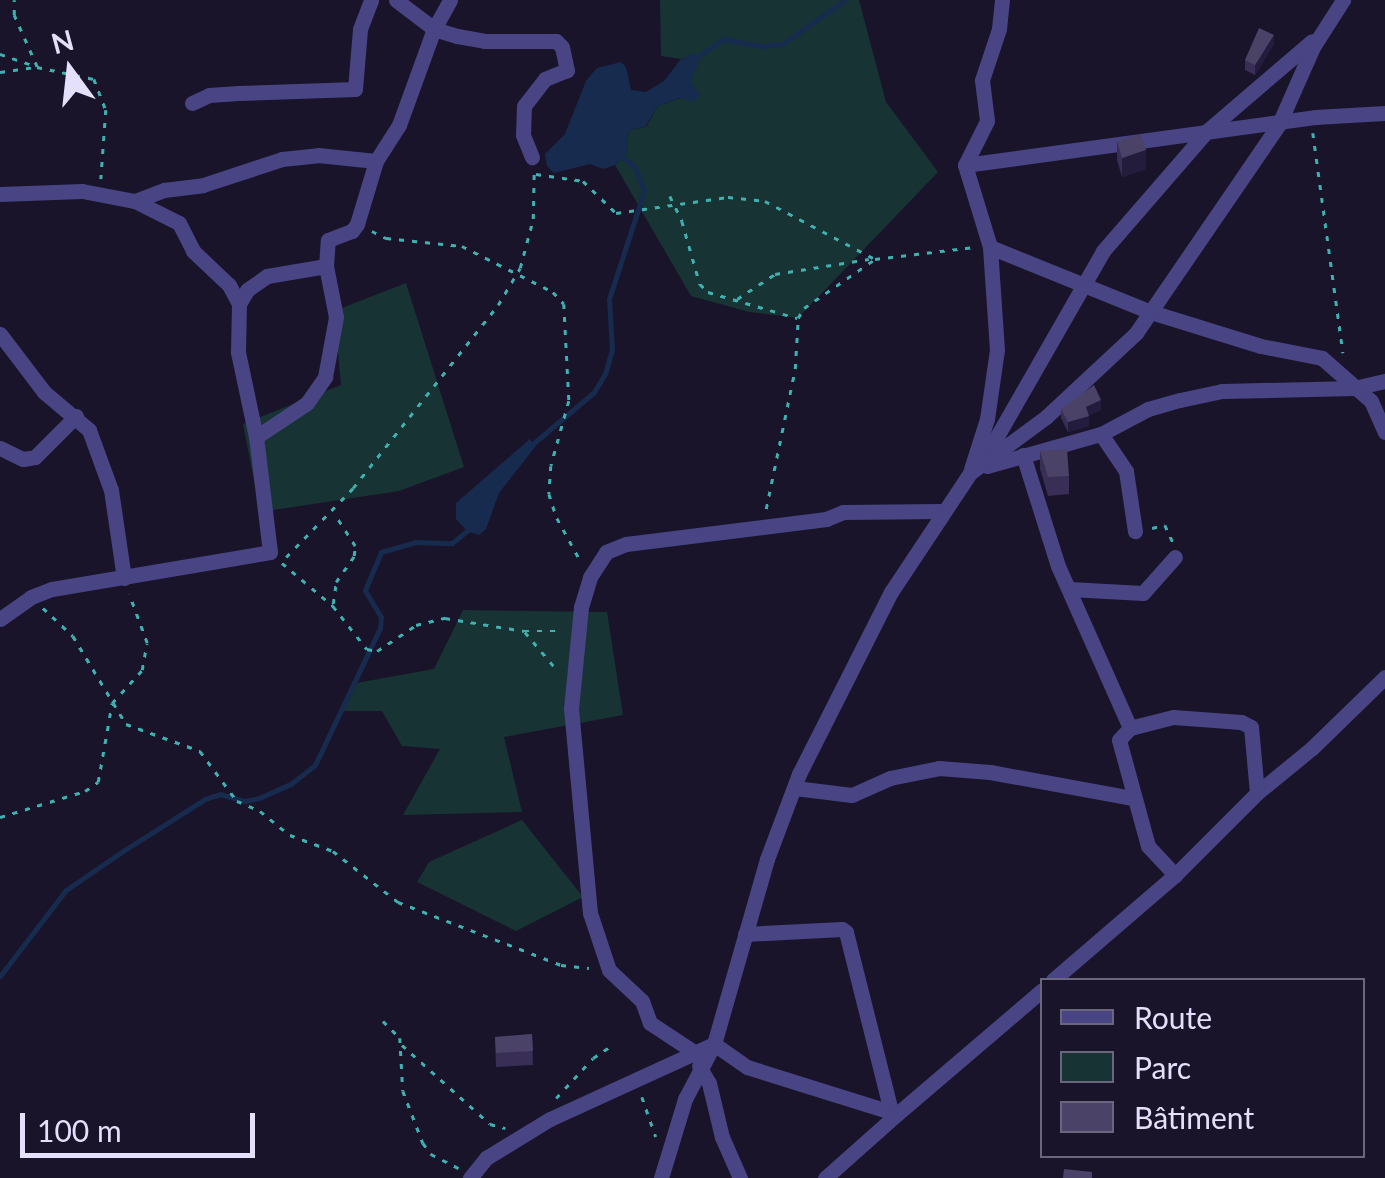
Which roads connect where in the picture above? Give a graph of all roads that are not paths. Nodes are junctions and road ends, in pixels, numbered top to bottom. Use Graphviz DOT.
graph roads {
  1 [pos="371,0"];
  2 [pos="396,0"];
  3 [pos="450,0"];
  4 [pos="1002,0"];
  5 [pos="1343,0"];
  6 [pos="434,29"];
  7 [pos="1323,31"];
  8 [pos="192,103"];
  9 [pos="1385,114"];
  10 [pos="1279,124"];
  11 [pos="1207,131"];
  12 [pos="376,161"];
  13 [pos="533,165"];
  14 [pos="966,166"];
  15 [pos="0,194"];
  16 [pos="134,200"];
  17 [pos="990,247"];
  18 [pos="326,266"];
  19 [pos="1082,282"];
  20 [pos="239,304"];
  21 [pos="1151,312"];
  22 [pos="0,334"];
  23 [pos="1385,381"];
  24 [pos="1352,386"];
  25 [pos="76,416"];
  26 [pos="1385,432"];
  27 [pos="1101,434"];
  28 [pos="256,436"];
  29 [pos="0,448"];
  30 [pos="1023,455"];
  31 [pos="976,468"];
  32 [pos="942,510"];
  33 [pos="1136,532"];
  34 [pos="1174,557"];
  35 [pos="124,578"];
  36 [pos="1069,589"];
  37 [pos="0,620"];
  38 [pos="1385,678"];
  39 [pos="1130,728"];
  40 [pos="795,788"];
  41 [pos="1256,793"];
  42 [pos="1132,798"];
  43 [pos="1175,875"];
  44 [pos="745,934"];
  45 [pos="1056,978"];
  46 [pos="1040,992"];
  47 [pos="714,1044"];
  48 [pos="696,1059"];
  49 [pos="894,1113"];
  50 [pos="471,1176"];
  51 [pos="660,1178"];
  52 [pos="740,1178"];
  53 [pos="825,1178"];
  1 -- 8 [label="street"];
  2 -- 6 [label="street"];
  3 -- 6 [label="street"];
  4 -- 14 [label="street"];
  5 -- 7 [label="street"];
  6 -- 12 [label="street"];
  6 -- 13 [label="street"];
  7 -- 10 [label="street"];
  7 -- 11 [label="street"];
  9 -- 10 [label="street"];
  10 -- 11 [label="street"];
  10 -- 21 [label="street"];
  11 -- 14 [label="street"];
  11 -- 19 [label="street"];
  12 -- 16 [label="street"];
  12 -- 18 [label="street"];
  14 -- 17 [label="street"];
  15 -- 16 [label="street"];
  16 -- 20 [label="street"];
  17 -- 19 [label="street"];
  17 -- 31 [label="street"];
  18 -- 20 [label="street"];
  18 -- 28 [label="street"];
  19 -- 21 [label="street"];
  19 -- 31 [label="street"];
  20 -- 28 [label="street"];
  21 -- 24 [label="street"];
  21 -- 31 [label="street"];
  22 -- 25 [label="street"];
  23 -- 24 [label="street"];
  24 -- 26 [label="street"];
  24 -- 27 [label="street"];
  25 -- 29 [label="street"];
  25 -- 35 [label="street"];
  27 -- 30 [label="street"];
  27 -- 33 [label="street"];
  28 -- 35 [label="street"];
  30 -- 31 [label="street"];
  30 -- 36 [label="street"];
  31 -- 32 [label="street"];
  32 -- 40 [label="street"];
  32 -- 48 [label="street"];
  34 -- 36 [label="street"];
  35 -- 37 [label="street"];
  36 -- 39 [label="street"];
  38 -- 41 [label="street"];
  39 -- 41 [label="street"];
  39 -- 42 [label="street"];
  40 -- 42 [label="street"];
  40 -- 44 [label="street"];
  41 -- 43 [label="street"];
  42 -- 43 [label="street"];
  43 -- 45 [label="street"];
  44 -- 47 [label="street"];
  44 -- 49 [label="street"];
  46 -- 49 [label="street"];
  47 -- 48 [label="street"];
  47 -- 49 [label="street"];
  48 -- 50 [label="street"];
  48 -- 51 [label="street"];
  48 -- 52 [label="street"];
  49 -- 53 [label="street"];
}
